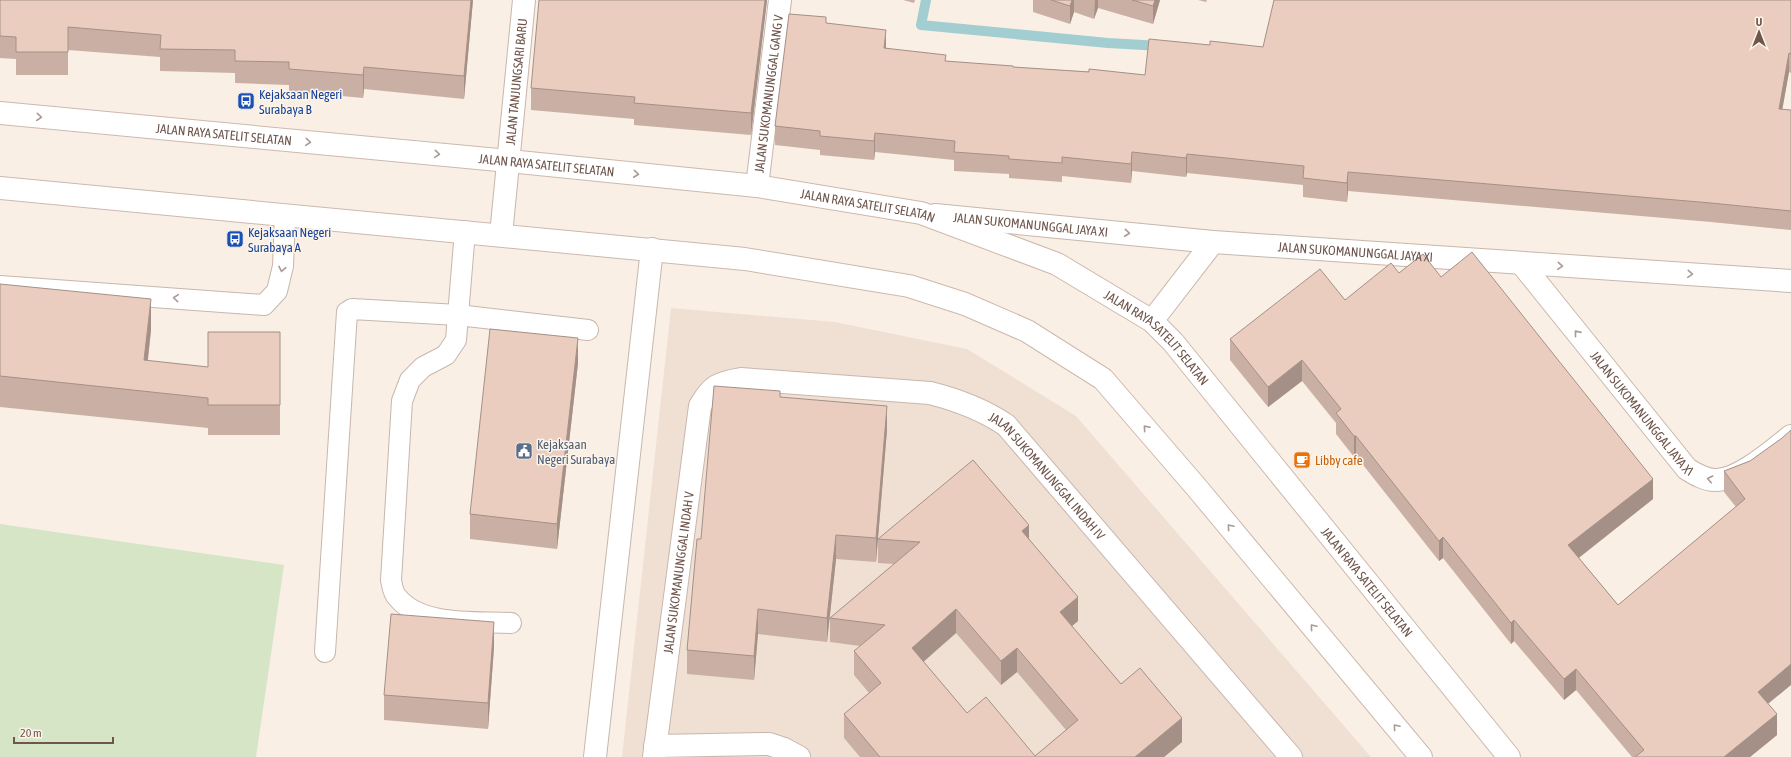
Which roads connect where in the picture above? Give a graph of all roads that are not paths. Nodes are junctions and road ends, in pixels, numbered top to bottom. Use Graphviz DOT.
graph roads {
  1 [pos="524,0"];
  2 [pos="780,0"];
  3 [pos="0,113"];
  4 [pos="509,161"];
  5 [pos="757,186"];
  6 [pos="0,188"];
  7 [pos="921,213"];
  8 [pos="285,216"];
  9 [pos="465,231"];
  10 [pos="501,235"];
  11 [pos="1213,242"];
  12 [pos="652,250"];
  13 [pos="1521,263"];
  14 [pos="1791,281"];
  15 [pos="0,286"];
  16 [pos="458,315"];
  17 [pos="1152,321"];
  18 [pos="588,330"];
  19 [pos="709,390"];
  20 [pos="1791,436"];
  21 [pos="511,623"];
  22 [pos="325,652"];
  23 [pos="654,751"];
  24 [pos="1285,755"];
  25 [pos="595,757"];
  26 [pos="799,757"];
  27 [pos="1422,757"];
  28 [pos="1509,757"];
  1 -- 4 [label="street, JALAN TANJUNGSARI BARU"];
  2 -- 5 [label="street, JALAN SUKOMANUNGGAL GANG V"];
  3 -- 4 [label="street, JALAN RAYA SATELIT SELATAN, one-way"];
  4 -- 5 [label="street, JALAN RAYA SATELIT SELATAN, one-way"];
  4 -- 10 [label="street, JALAN TANJUNGSARI BARU"];
  5 -- 7 [label="street, JALAN RAYA SATELIT SELATAN"];
  6 -- 8 [label="street"];
  7 -- 11 [label="street, JALAN SUKOMANUNGGAL JAYA XI, one-way"];
  7 -- 17 [label="street, JALAN RAYA SATELIT SELATAN"];
  8 -- 9 [label="street"];
  8 -- 15 [label="lane, one-way"];
  9 -- 10 [label="street"];
  9 -- 16 [label="lane"];
  10 -- 12 [label="street"];
  11 -- 13 [label="street, JALAN SUKOMANUNGGAL JAYA XI"];
  11 -- 17 [label="street"];
  12 -- 25 [label="street"];
  27 -- 12 [label="street, one-way"];
  13 -- 14 [label="street, JALAN SUKOMANUNGGAL JAYA XI, one-way"];
  20 -- 13 [label="street, JALAN SUKOMANUNGGAL JAYA XI, one-way"];
  16 -- 18 [label="lane"];
  16 -- 21 [label="lane"];
  16 -- 22 [label="lane"];
  17 -- 28 [label="street, JALAN RAYA SATELIT SELATAN"];
  19 -- 23 [label="street, JALAN SUKOMANUNGGAL INDAH V"];
  19 -- 24 [label="street, JALAN SUKOMANUNGGAL INDAH IV"];
  23 -- 26 [label="street"];
}
